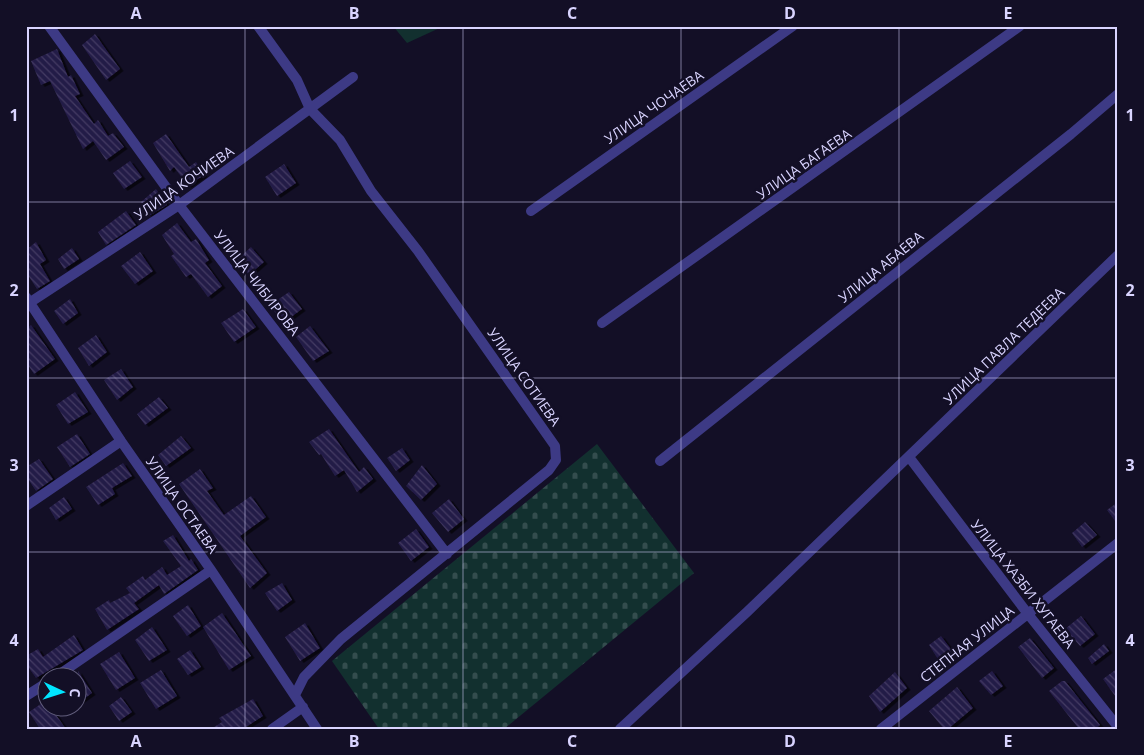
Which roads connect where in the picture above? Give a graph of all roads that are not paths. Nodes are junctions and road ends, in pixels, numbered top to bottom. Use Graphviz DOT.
graph roads {
  1 [pos="49,26"];
  2 [pos="258,26"];
  3 [pos="792,26"];
  4 [pos="1020,26"];
  5 [pos="353,78"];
  6 [pos="1118,94"];
  7 [pos="310,109"];
  8 [pos="180,205"];
  9 [pos="531,211"];
  10 [pos="1118,255"];
  11 [pos="28,302"];
  12 [pos="602,323"];
  13 [pos="120,441"];
  14 [pos="909,457"];
  15 [pos="660,461"];
  16 [pos="26,506"];
  17 [pos="1118,543"];
  18 [pos="447,554"];
  19 [pos="211,570"];
  20 [pos="1028,614"];
  21 [pos="69,668"];
  22 [pos="38,688"];
  23 [pos="295,695"];
  24 [pos="26,696"];
  25 [pos="302,707"];
  26 [pos="1118,727"];
  27 [pos="272,729"];
  28 [pos="317,729"];
  29 [pos="620,729"];
  30 [pos="881,729"];
  1 -- 8 [label="street, УЛИЦА ЧИБИРОВА"];
  2 -- 7 [label="street, УЛИЦА СОТИЕВА"];
  3 -- 9 [label="street, УЛИЦА ЧОЧАЕВА"];
  4 -- 12 [label="street, УЛИЦА БАГАЕВА"];
  5 -- 7 [label="street, УЛИЦА КОЧИЕВА"];
  6 -- 15 [label="street, УЛИЦА АБАЕВА"];
  7 -- 8 [label="street, УЛИЦА КОЧИЕВА"];
  7 -- 18 [label="street, УЛИЦА СОТИЕВА"];
  8 -- 11 [label="street, УЛИЦА КОЧИЕВА"];
  8 -- 18 [label="street, УЛИЦА ЧИБИРОВА"];
  10 -- 14 [label="street, УЛИЦА ПАВЛА ТЕДЕЕВА"];
  11 -- 13 [label="street, УЛИЦА ОСТАЕВА"];
  13 -- 16 [label="street"];
  13 -- 19 [label="street, УЛИЦА ОСТАЕВА"];
  14 -- 20 [label="street, УЛИЦА ХАЗБИ ХУГАЕВА"];
  14 -- 29 [label="street, УЛИЦА ПАВЛА ТЕДЕЕВА"];
  17 -- 20 [label="street, СТЕПНАЯ УЛИЦА"];
  18 -- 23 [label="street, УЛИЦА СОТИЕВА"];
  19 -- 21 [label="street"];
  19 -- 23 [label="street, УЛИЦА ОСТАЕВА"];
  20 -- 26 [label="street, УЛИЦА ХАЗБИ ХУГАЕВА"];
  20 -- 30 [label="street, СТЕПНАЯ УЛИЦА"];
  22 -- 24 [label="street"];
  23 -- 25 [label="street, УЛИЦА ОСТАЕВА"];
  25 -- 27 [label="street"];
  25 -- 28 [label="street, УЛИЦА ОСТАЕВА"];
}
